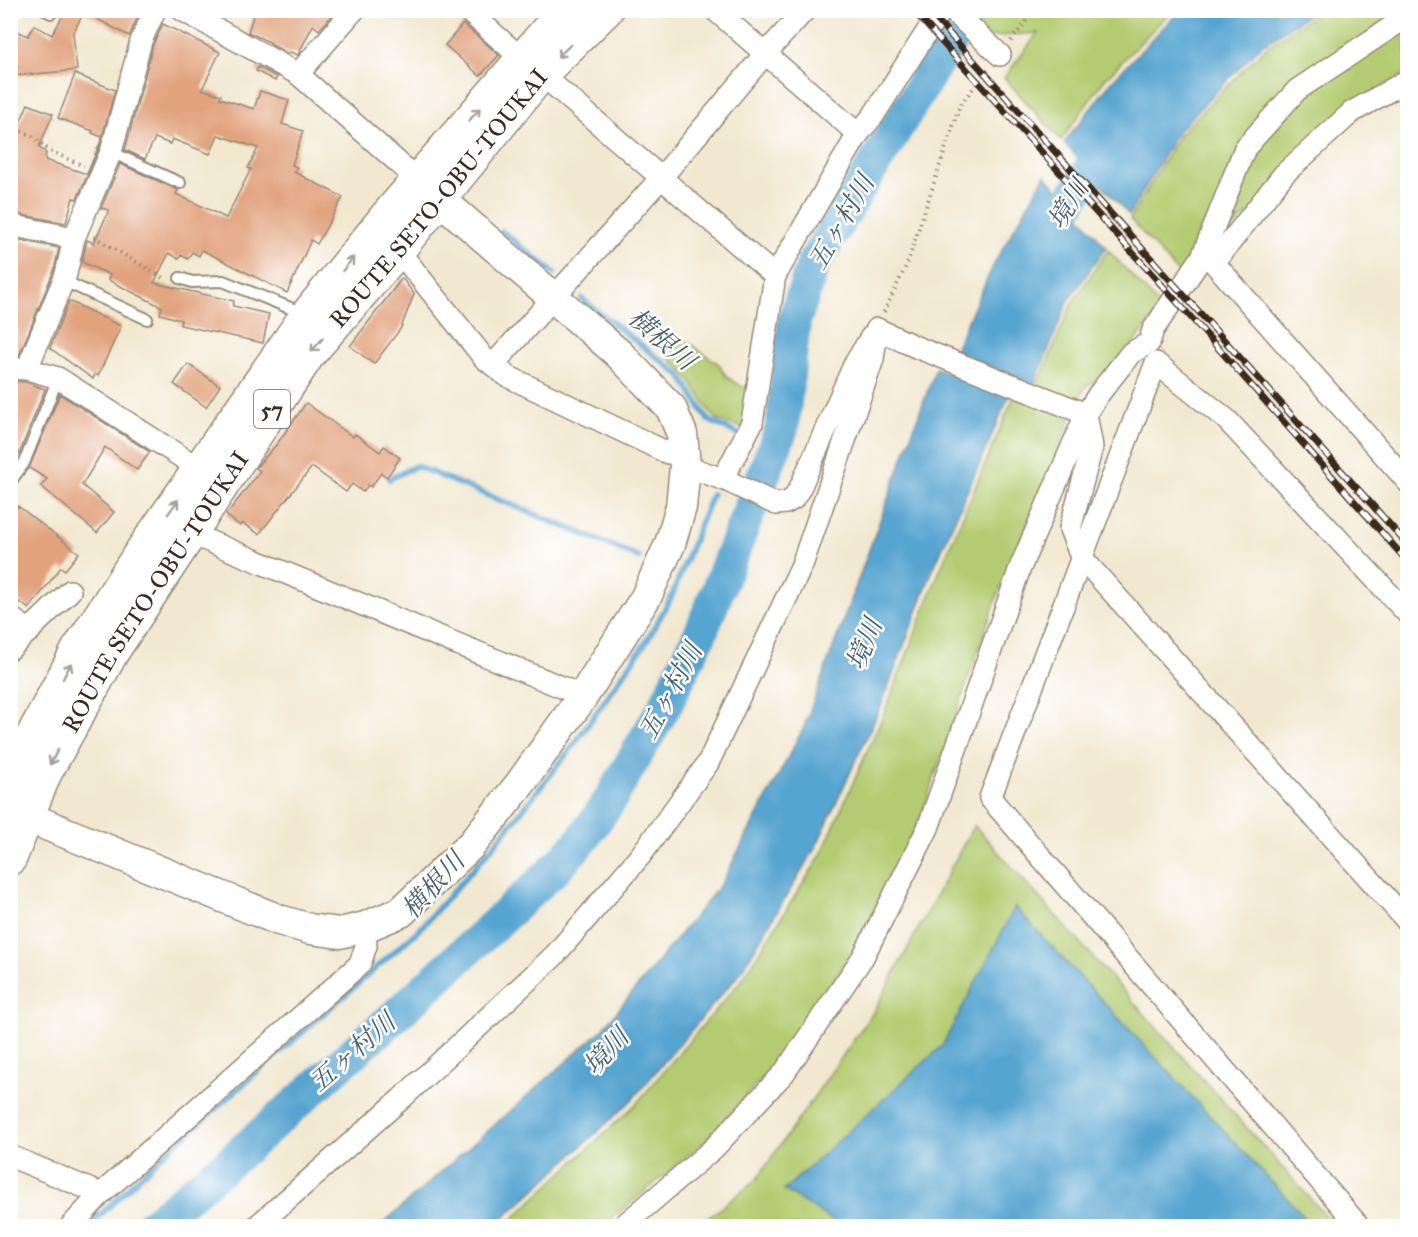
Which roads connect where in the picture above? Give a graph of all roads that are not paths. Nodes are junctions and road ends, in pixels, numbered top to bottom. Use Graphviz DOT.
graph roads {
  1 [pos="46,10"];
  2 [pos="53,10"];
  3 [pos="155,10"];
  4 [pos="183,10"];
  5 [pos="354,10"];
  6 [pos="467,10"];
  7 [pos="565,10"];
  8 [pos="606,10"];
  9 [pos="716,10"];
  10 [pos="805,10"];
  11 [pos="941,10"];
  12 [pos="952,10"];
  13 [pos="1407,20"];
  14 [pos="765,54"];
  15 [pos="1000,55"];
  16 [pos="532,66"];
  17 [pos="298,74"];
  18 [pos="1407,80"];
  19 [pos="858,134"];
  20 [pos="111,152"];
  21 [pos="661,178"];
  22 [pos="180,183"];
  23 [pos="429,189"];
  24 [pos="10,225"];
  25 [pos="76,233"];
  26 [pos="398,250"];
  27 [pos="1208,260"];
  28 [pos="775,276"];
  29 [pos="180,278"];
  30 [pos="64,281"];
  31 [pos="555,297"];
  32 [pos="307,315"];
  33 [pos="147,319"];
  34 [pos="877,329"];
  35 [pos="1149,343"];
  36 [pos="1156,363"];
  37 [pos="493,365"];
  38 [pos="19,369"];
  39 [pos="58,378"];
  40 [pos="1086,414"];
  41 [pos="684,457"];
  42 [pos="200,469"];
  43 [pos="727,481"];
  44 [pos="10,482"];
  45 [pos="1407,482"];
  46 [pos="189,533"];
  47 [pos="1081,557"];
  48 [pos="69,591"];
  49 [pos="1407,614"];
  50 [pos="10,616"];
  51 [pos="30,631"];
  52 [pos="10,649"];
  53 [pos="583,696"];
  54 [pos="10,779"];
  55 [pos="19,813"];
  56 [pos="10,858"];
  57 [pos="1407,922"];
  58 [pos="365,927"];
  59 [pos="10,1156"];
  60 [pos="101,1194"];
  61 [pos="71,1227"];
  62 [pos="257,1227"];
  63 [pos="623,1227"];
  64 [pos="1359,1227"];
  1 -- 2 [label="lane"];
  3 -- 20 [label="street"];
  4 -- 17 [label="street"];
  5 -- 17 [label="street"];
  6 -- 16 [label="street"];
  7 -- 16 [label="main road, ROUTE SETO-OBU-TOUKAI / 57"];
  8 -- 16 [label="main road, ROUTE SETO-OBU-TOUKAI / 57, one-way"];
  9 -- 14 [label="street"];
  10 -- 14 [label="street"];
  11 -- 19 [label="street"];
  12 -- 15 [label="street"];
  13 -- 27 [label="street"];
  14 -- 19 [label="street"];
  14 -- 21 [label="street"];
  16 -- 21 [label="street"];
  16 -- 23 [label="main road, ROUTE SETO-OBU-TOUKAI / 57"];
  17 -- 23 [label="street"];
  18 -- 27 [label="street"];
  19 -- 28 [label="street"];
  20 -- 22 [label="lane"];
  20 -- 25 [label="street"];
  21 -- 28 [label="street"];
  21 -- 31 [label="street"];
  23 -- 26 [label="main road, ROUTE SETO-OBU-TOUKAI / 57"];
  23 -- 31 [label="street"];
  32 -- 23 [label="main road, ROUTE SETO-OBU-TOUKAI / 57, one-way"];
  24 -- 25 [label="street"];
  25 -- 30 [label="street"];
  26 -- 37 [label="street"];
  26 -- 46 [label="main road, ROUTE SETO-OBU-TOUKAI / 57, one-way"];
  27 -- 35 [label="street"];
  27 -- 45 [label="street"];
  28 -- 43 [label="street"];
  29 -- 32 [label="lane"];
  30 -- 33 [label="lane"];
  30 -- 38 [label="street"];
  31 -- 37 [label="street"];
  31 -- 41 [label="street"];
  32 -- 42 [label="main road, ROUTE SETO-OBU-TOUKAI / 57"];
  34 -- 40 [label="street"];
  34 -- 43 [label="street"];
  34 -- 62 [label="street"];
  35 -- 36 [label="street"];
  35 -- 40 [label="street"];
  36 -- 47 [label="street"];
  36 -- 49 [label="street"];
  37 -- 41 [label="street"];
  38 -- 39 [label="street"];
  39 -- 42 [label="street"];
  39 -- 44 [label="lane"];
  40 -- 47 [label="street"];
  40 -- 63 [label="street"];
  41 -- 43 [label="street"];
  41 -- 53 [label="street"];
  54 -- 42 [label="main road, ROUTE SETO-OBU-TOUKAI / 57, one-way"];
  46 -- 53 [label="street"];
  46 -- 55 [label="main road, ROUTE SETO-OBU-TOUKAI / 57, one-way"];
  47 -- 57 [label="street"];
  47 -- 64 [label="street"];
  48 -- 51 [label="street"];
  50 -- 51 [label="street"];
  51 -- 52 [label="street"];
  53 -- 58 [label="street"];
  55 -- 56 [label="main road, ROUTE SETO-OBU-TOUKAI / 57"];
  55 -- 58 [label="street"];
  58 -- 60 [label="street"];
  59 -- 60 [label="street"];
  60 -- 61 [label="street"];
}
